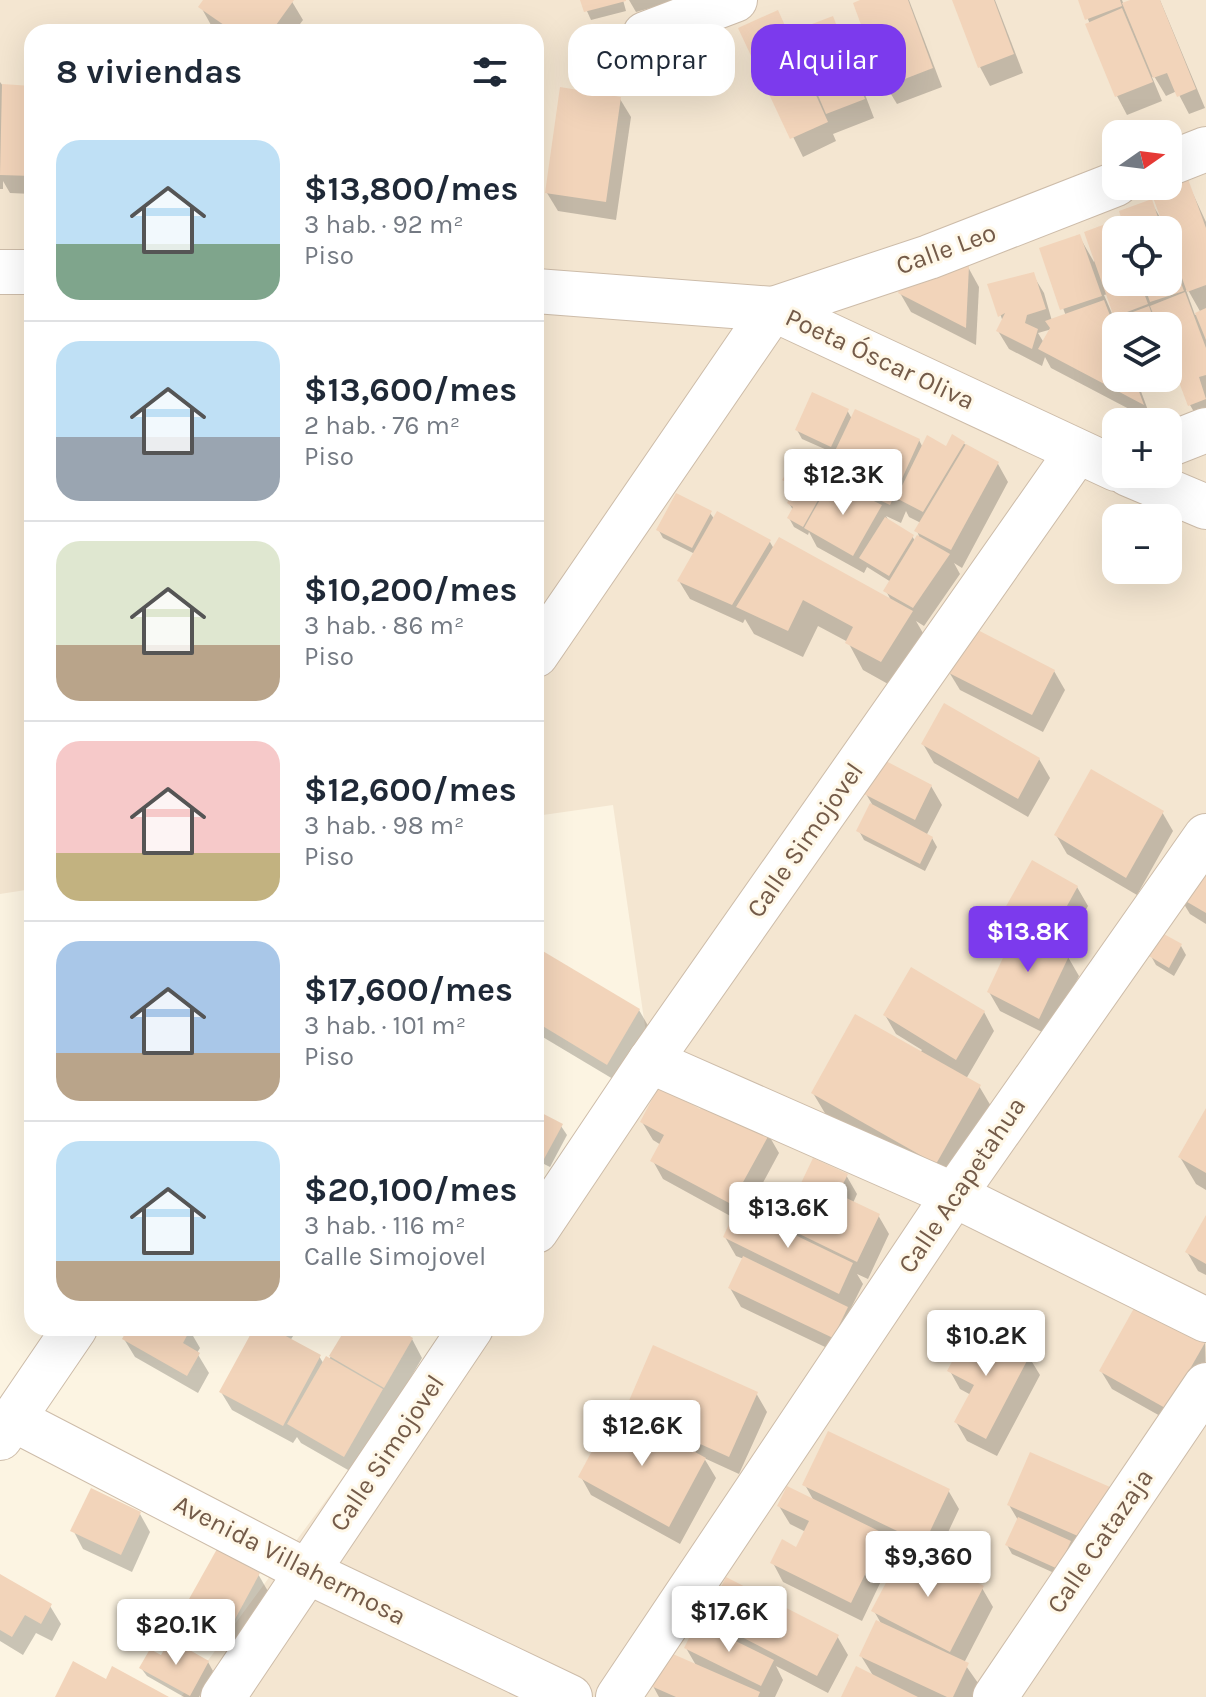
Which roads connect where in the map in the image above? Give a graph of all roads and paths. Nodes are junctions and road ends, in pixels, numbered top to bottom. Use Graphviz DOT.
graph roads {
  1 [pos="735,0"];
  2 [pos="671,24"];
  3 [pos="1206,149"];
  4 [pos="1182,158"];
  5 [pos="1102,189"];
  6 [pos="0,272"];
  7 [pos="24,272"];
  8 [pos="544,292"];
  9 [pos="773,309"];
  10 [pos="1206,430"];
  11 [pos="1182,439"];
  12 [pos="1102,462"];
  13 [pos="1102,474"];
  14 [pos="1162,488"];
  15 [pos="1206,507"];
  16 [pos="544,643"];
  17 [pos="1206,836"];
  18 [pos="650,1061"];
  19 [pos="954,1195"];
  20 [pos="544,1219"];
  21 [pos="1206,1320"];
  22 [pos="69,1336"];
  23 [pos="466,1336"];
  24 [pos="1206,1385"];
  25 [pos="6,1428"];
  26 [pos="308,1572"];
  27 [pos="223,1697"];
  28 [pos="570,1697"];
  29 [pos="618,1697"];
  30 [pos="995,1697"];
  1 -- 2 [label="street"];
  3 -- 4 [label="street"];
  5 -- 9 [label="street, Calle Leo"];
  6 -- 7 [label="street"];
  8 -- 9 [label="street, Poeta Óscar Oliva"];
  9 -- 12 [label="street, Poeta Óscar Oliva"];
  9 -- 16 [label="street"];
  10 -- 11 [label="street"];
  13 -- 18 [label="street, Calle Simojovel"];
  14 -- 15 [label="street, Poeta Óscar Oliva"];
  17 -- 19 [label="street, Calle Acapetahua"];
  18 -- 19 [label="street"];
  18 -- 20 [label="street, Calle Simojovel"];
  19 -- 21 [label="street"];
  19 -- 29 [label="street, Calle Acapetahua"];
  22 -- 25 [label="street"];
  23 -- 26 [label="street, Calle Simojovel"];
  24 -- 30 [label="street, Calle Catazaja"];
  25 -- 26 [label="street, Avenida Villahermosa"];
  26 -- 27 [label="street, Calle Simojovel"];
  26 -- 28 [label="street, Avenida Villahermosa"];
}
